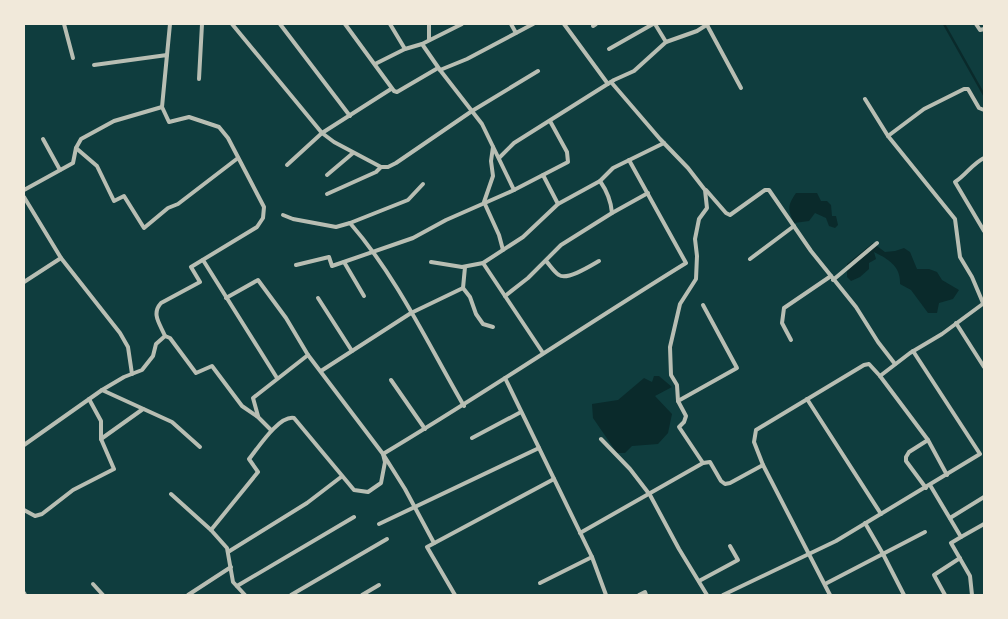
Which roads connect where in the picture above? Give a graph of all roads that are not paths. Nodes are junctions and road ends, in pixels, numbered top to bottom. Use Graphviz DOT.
graph roads {
  1 [pos="64,24"];
  2 [pos="170,24"];
  3 [pos="202,24"];
  4 [pos="232,24"];
  5 [pos="280,24"];
  6 [pos="345,24"];
  7 [pos="390,24"];
  8 [pos="429,24"];
  9 [pos="462,24"];
  10 [pos="511,24"];
  11 [pos="532,24"];
  12 [pos="564,24"];
  13 [pos="654,24"];
  14 [pos="707,24"];
  15 [pos="976,24"];
  16 [pos="984,29"];
  17 [pos="516,33"];
  18 [pos="429,40"];
  19 [pos="666,42"];
  20 [pos="422,44"];
  21 [pos="609,49"];
  22 [pos="405,50"];
  23 [pos="167,55"];
  24 [pos="73,58"];
  25 [pos="375,64"];
  26 [pos="94,65"];
  27 [pos="439,69"];
  28 [pos="538,71"];
  29 [pos="199,79"];
  30 [pos="610,83"];
  31 [pos="741,88"];
  32 [pos="391,89"];
  33 [pos="865,99"];
  34 [pos="162,107"];
  35 [pos="984,110"];
  36 [pos="472,111"];
  37 [pos="350,116"];
  38 [pos="550,121"];
  39 [pos="322,133"];
  40 [pos="888,136"];
  41 [pos="43,138"];
  42 [pos="664,143"];
  43 [pos="493,147"];
  44 [pos="76,148"];
  45 [pos="353,153"];
  46 [pos="238,158"];
  47 [pos="498,158"];
  48 [pos="984,158"];
  49 [pos="629,160"];
  50 [pos="287,165"];
  51 [pos="381,167"];
  52 [pos="60,170"];
  53 [pos="327,175"];
  54 [pos="543,176"];
  55 [pos="600,181"];
  56 [pos="423,184"];
  57 [pos="24,190"];
  58 [pos="514,190"];
  59 [pos="705,190"];
  60 [pos="648,193"];
  61 [pos="327,194"];
  62 [pos="24,196"];
  63 [pos="484,202"];
  64 [pos="558,204"];
  65 [pos="612,213"];
  66 [pos="284,215"];
  67 [pos="350,223"];
  68 [pos="794,226"];
  69 [pos="984,231"];
  70 [pos="877,242"];
  71 [pos="503,250"];
  72 [pos="373,252"];
  73 [pos="61,258"];
  74 [pos="750,259"];
  75 [pos="203,260"];
  76 [pos="546,261"];
  77 [pos="599,261"];
  78 [pos="344,262"];
  79 [pos="431,262"];
  80 [pos="483,263"];
  81 [pos="296,265"];
  82 [pos="465,267"];
  83 [pos="832,278"];
  84 [pos="24,282"];
  85 [pos="463,288"];
  86 [pos="364,296"];
  87 [pos="505,296"];
  88 [pos="226,298"];
  89 [pos="318,298"];
  90 [pos="983,303"];
  91 [pos="703,306"];
  92 [pos="411,313"];
  93 [pos="956,323"];
  94 [pos="493,327"];
  95 [pos="166,336"];
  96 [pos="791,340"];
  97 [pos="352,351"];
  98 [pos="913,351"];
  99 [pos="543,353"];
  100 [pos="308,355"];
  101 [pos="895,364"];
  102 [pos="984,367"];
  103 [pos="321,371"];
  104 [pos="132,374"];
  105 [pos="880,376"];
  106 [pos="277,378"];
  107 [pos="505,378"];
  108 [pos="391,380"];
  109 [pos="102,390"];
  110 [pos="89,399"];
  111 [pos="807,399"];
  112 [pos="678,401"];
  113 [pos="464,406"];
  114 [pos="143,409"];
  115 [pos="521,412"];
  116 [pos="258,417"];
  117 [pos="425,429"];
  118 [pos="271,430"];
  119 [pos="472,438"];
  120 [pos="101,439"];
  121 [pos="601,439"];
  122 [pos="928,440"];
  123 [pos="24,445"];
  124 [pos="200,447"];
  125 [pos="539,448"];
  126 [pos="982,453"];
  127 [pos="383,454"];
  128 [pos="703,464"];
  129 [pos="763,465"];
  130 [pos="947,475"];
  131 [pos="341,477"];
  132 [pos="554,479"];
  133 [pos="930,485"];
  134 [pos="926,488"];
  135 [pos="171,494"];
  136 [pos="650,495"];
  137 [pos="984,497"];
  138 [pos="415,506"];
  139 [pos="24,510"];
  140 [pos="881,514"];
  141 [pos="354,517"];
  142 [pos="950,518"];
  143 [pos="380,524"];
  144 [pos="865,524"];
  145 [pos="984,524"];
  146 [pos="211,530"];
  147 [pos="925,532"];
  148 [pos="580,533"];
  149 [pos="961,537"];
  150 [pos="387,539"];
  151 [pos="434,543"];
  152 [pos="730,546"];
  153 [pos="228,552"];
  154 [pos="883,554"];
  155 [pos="809,555"];
  156 [pos="592,557"];
  157 [pos="960,558"];
  158 [pos="231,567"];
  159 [pos="699,581"];
  160 [pos="540,583"];
  161 [pos="93,584"];
  162 [pos="825,584"];
  163 [pos="380,585"];
  164 [pos="237,586"];
  165 [pos="103,595"];
  166 [pos="188,595"];
  167 [pos="245,595"];
  168 [pos="291,595"];
  169 [pos="362,595"];
  170 [pos="455,595"];
  171 [pos="606,595"];
  172 [pos="638,595"];
  173 [pos="646,595"];
  174 [pos="707,595"];
  175 [pos="723,595"];
  176 [pos="830,595"];
  177 [pos="904,595"];
  178 [pos="945,595"];
  179 [pos="972,595"];
  1 -- 24 [label="street"];
  2 -- 23 [label="street"];
  3 -- 29 [label="street"];
  4 -- 39 [label="street"];
  5 -- 37 [label="street"];
  6 -- 25 [label="street"];
  7 -- 22 [label="street"];
  8 -- 18 [label="street"];
  9 -- 18 [label="street"];
  10 -- 17 [label="street"];
  11 -- 17 [label="street"];
  12 -- 30 [label="street"];
  13 -- 19 [label="street"];
  13 -- 21 [label="street"];
  14 -- 19 [label="street"];
  14 -- 31 [label="street"];
  15 -- 16 [label="street"];
  17 -- 27 [label="street"];
  18 -- 20 [label="street"];
  19 -- 30 [label="street"];
  20 -- 22 [label="street"];
  20 -- 27 [label="street"];
  22 -- 25 [label="street"];
  23 -- 26 [label="street"];
  23 -- 34 [label="street"];
  25 -- 32 [label="street"];
  27 -- 32 [label="street"];
  27 -- 36 [label="street"];
  28 -- 36 [label="street"];
  30 -- 38 [label="street"];
  30 -- 42 [label="street"];
  32 -- 37 [label="street"];
  33 -- 40 [label="street"];
  34 -- 44 [label="street"];
  34 -- 46 [label="street"];
  35 -- 40 [label="street"];
  36 -- 43 [label="street"];
  36 -- 51 [label="street"];
  37 -- 39 [label="street"];
  38 -- 47 [label="street"];
  38 -- 54 [label="street"];
  39 -- 45 [label="street"];
  39 -- 50 [label="street"];
  40 -- 90 [label="street"];
  41 -- 52 [label="street"];
  42 -- 49 [label="street"];
  42 -- 59 [label="street"];
  43 -- 47 [label="street"];
  43 -- 63 [label="street"];
  44 -- 46 [label="street"];
  44 -- 52 [label="street"];
  45 -- 51 [label="street"];
  45 -- 53 [label="street"];
  46 -- 75 [label="street"];
  47 -- 58 [label="street"];
  48 -- 69 [label="street"];
  49 -- 55 [label="street"];
  49 -- 60 [label="street"];
  51 -- 61 [label="street"];
  52 -- 57 [label="street"];
  54 -- 58 [label="street"];
  54 -- 64 [label="street"];
  55 -- 64 [label="street"];
  55 -- 65 [label="street"];
  56 -- 67 [label="street"];
  58 -- 63 [label="street"];
  59 -- 68 [label="street"];
  59 -- 112 [label="street"];
  60 -- 65 [label="street"];
  60 -- 99 [label="street"];
  62 -- 73 [label="street"];
  63 -- 71 [label="street"];
  63 -- 72 [label="street"];
  64 -- 71 [label="street"];
  65 -- 76 [label="street"];
  66 -- 67 [label="street"];
  67 -- 72 [label="street"];
  68 -- 74 [label="street"];
  68 -- 83 [label="street"];
  70 -- 83 [label="street"];
  71 -- 80 [label="street"];
  72 -- 78 [label="street"];
  72 -- 92 [label="street"];
  73 -- 84 [label="street"];
  73 -- 104 [label="street"];
  75 -- 88 [label="street"];
  75 -- 95 [label="street"];
  76 -- 77 [label="street"];
  76 -- 87 [label="street"];
  78 -- 81 [label="street"];
  78 -- 86 [label="street"];
  79 -- 82 [label="street"];
  80 -- 82 [label="street"];
  80 -- 87 [label="street"];
  82 -- 85 [label="street"];
  83 -- 96 [label="street"];
  83 -- 101 [label="street"];
  85 -- 92 [label="street"];
  85 -- 94 [label="street"];
  87 -- 99 [label="street"];
  88 -- 100 [label="street"];
  88 -- 106 [label="street"];
  89 -- 97 [label="street"];
  90 -- 93 [label="street"];
  91 -- 112 [label="street"];
  92 -- 97 [label="street"];
  92 -- 113 [label="street"];
  93 -- 98 [label="street"];
  93 -- 102 [label="street"];
  95 -- 104 [label="street"];
  95 -- 116 [label="street"];
  97 -- 103 [label="street"];
  98 -- 101 [label="street"];
  98 -- 126 [label="street"];
  99 -- 107 [label="street"];
  100 -- 103 [label="street"];
  100 -- 106 [label="street"];
  101 -- 105 [label="street"];
  103 -- 127 [label="street"];
  104 -- 109 [label="street"];
  105 -- 111 [label="street"];
  105 -- 122 [label="street"];
  106 -- 116 [label="street"];
  107 -- 113 [label="street"];
  107 -- 115 [label="street"];
  108 -- 117 [label="street"];
  109 -- 110 [label="street"];
  109 -- 114 [label="street"];
  110 -- 120 [label="street"];
  110 -- 123 [label="street"];
  111 -- 129 [label="street"];
  111 -- 140 [label="street"];
  112 -- 128 [label="street"];
  113 -- 117 [label="street"];
  114 -- 120 [label="street"];
  114 -- 124 [label="street"];
  115 -- 119 [label="street"];
  115 -- 125 [label="street"];
  116 -- 118 [label="street"];
  117 -- 127 [label="street"];
  118 -- 131 [label="street"];
  118 -- 146 [label="street"];
  120 -- 139 [label="street"];
  121 -- 136 [label="street"];
  122 -- 130 [label="street"];
  122 -- 134 [label="street"];
  125 -- 132 [label="street"];
  125 -- 138 [label="street"];
  126 -- 130 [label="street"];
  127 -- 131 [label="street"];
  127 -- 138 [label="street"];
  128 -- 129 [label="street"];
  128 -- 136 [label="street"];
  129 -- 155 [label="street"];
  130 -- 133 [label="street"];
  131 -- 153 [label="street"];
  132 -- 148 [label="street"];
  132 -- 151 [label="street"];
  133 -- 134 [label="street"];
  133 -- 142 [label="street"];
  134 -- 140 [label="street"];
  135 -- 146 [label="street"];
  136 -- 148 [label="street"];
  136 -- 159 [label="street"];
  137 -- 142 [label="street"];
  138 -- 143 [label="street"];
  138 -- 151 [label="street"];
  140 -- 144 [label="street"];
  141 -- 164 [label="street"];
  142 -- 149 [label="street"];
  144 -- 154 [label="street"];
  144 -- 155 [label="street"];
  145 -- 149 [label="street"];
  146 -- 153 [label="street"];
  147 -- 154 [label="street"];
  148 -- 156 [label="street"];
  149 -- 157 [label="street"];
  150 -- 168 [label="street"];
  151 -- 170 [label="street"];
  152 -- 159 [label="street"];
  153 -- 158 [label="street"];
  154 -- 162 [label="street"];
  154 -- 177 [label="street"];
  155 -- 162 [label="street"];
  155 -- 175 [label="street"];
  156 -- 160 [label="street"];
  156 -- 171 [label="street"];
  157 -- 178 [label="street"];
  157 -- 179 [label="street"];
  158 -- 164 [label="street"];
  158 -- 166 [label="street"];
  159 -- 174 [label="street"];
  161 -- 165 [label="street"];
  162 -- 176 [label="street"];
  163 -- 169 [label="street"];
  164 -- 167 [label="street"];
  172 -- 173 [label="street"];
}
